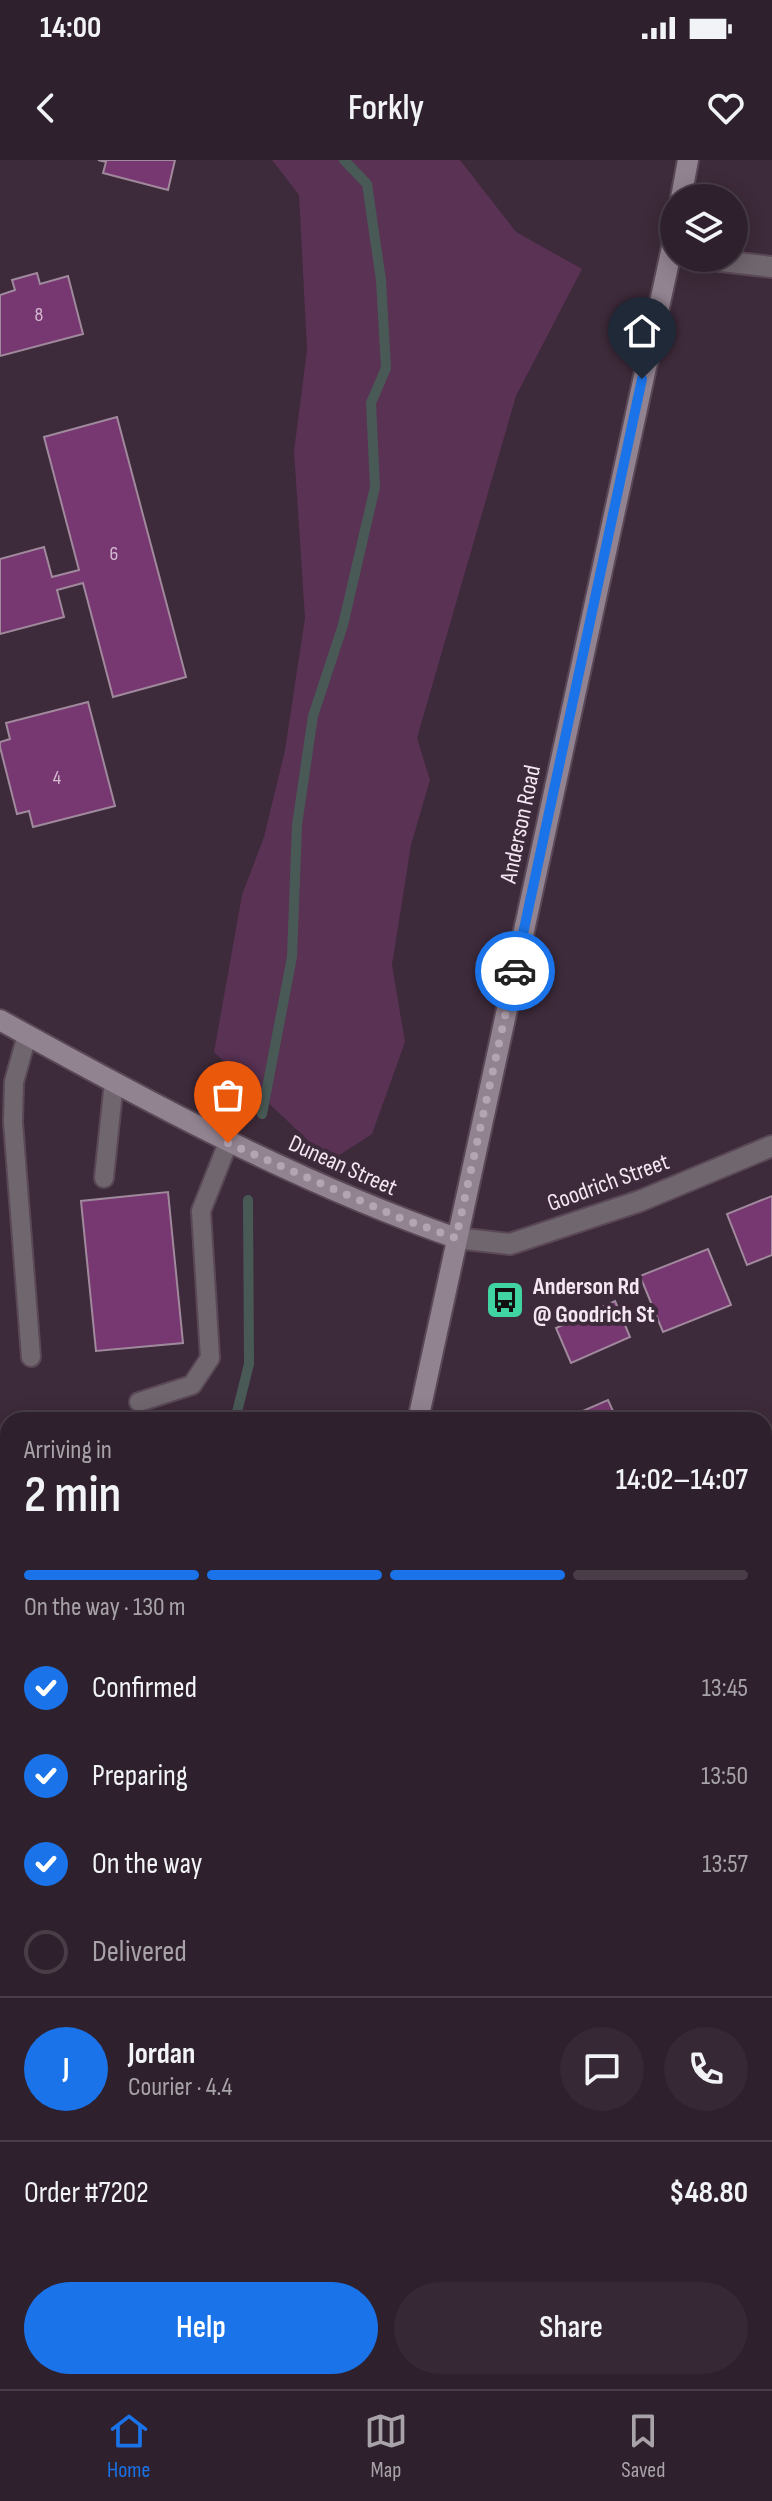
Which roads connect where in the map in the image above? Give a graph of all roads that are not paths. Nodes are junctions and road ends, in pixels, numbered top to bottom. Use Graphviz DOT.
graph roads {
  1 [pos="688,160"];
  2 [pos="684,184"];
  3 [pos="748,264"];
  4 [pos="772,267"];
  5 [pos="668,272"];
  6 [pos="0,1020"];
  7 [pos="27,1035"];
  8 [pos="114,1082"];
  9 [pos="228,1143"];
  10 [pos="772,1146"];
  11 [pos="104,1178"];
  12 [pos="456,1238"];
  13 [pos="31,1357"];
  14 [pos="139,1402"];
  15 [pos="420,1412"];
  1 -- 2 [label="main road"];
  3 -- 4 [label="street"];
  5 -- 12 [label="main road, Anderson Road"];
  6 -- 7 [label="main road, Dunean Street"];
  7 -- 8 [label="main road, Dunean Street"];
  7 -- 13 [label="lane"];
  8 -- 9 [label="main road, Dunean Street"];
  8 -- 11 [label="lane"];
  9 -- 12 [label="main road, Dunean Street"];
  9 -- 14 [label="lane"];
  10 -- 12 [label="street, Goodrich Street"];
  12 -- 15 [label="main road, Anderson Road"];
}
